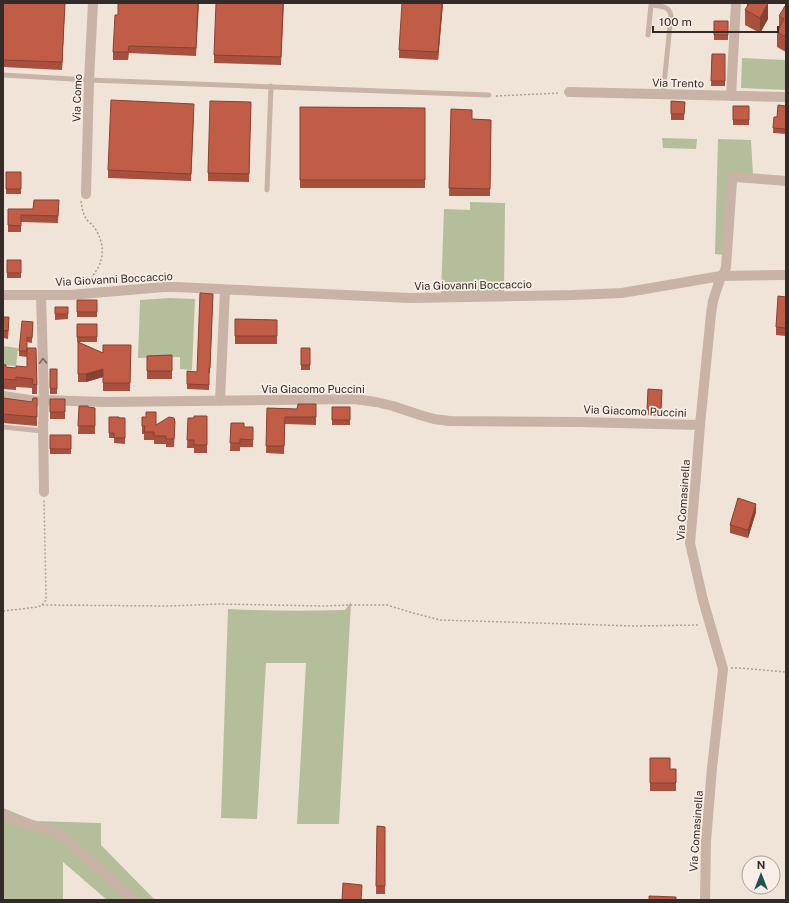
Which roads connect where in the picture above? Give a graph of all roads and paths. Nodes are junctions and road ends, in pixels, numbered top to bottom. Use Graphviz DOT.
graph roads {
  1 [pos="93,3"];
  2 [pos="736,3"];
  3 [pos="648,35"];
  4 [pos="3,75"];
  5 [pos="89,80"];
  6 [pos="272,86"];
  7 [pos="570,92"];
  8 [pos="663,94"];
  9 [pos="489,95"];
  10 [pos="731,96"];
  11 [pos="786,97"];
  12 [pos="786,181"];
  13 [pos="268,190"];
  14 [pos="86,192"];
  15 [pos="786,275"];
  16 [pos="721,276"];
  17 [pos="83,285"];
  18 [pos="225,290"];
  19 [pos="3,295"];
  20 [pos="41,295"];
  21 [pos="3,396"];
  22 [pos="44,400"];
  23 [pos="220,401"];
  24 [pos="700,425"];
  25 [pos="3,427"];
  26 [pos="43,431"];
  27 [pos="44,492"];
  28 [pos="42,605"];
  29 [pos="3,611"];
  30 [pos="710,625"];
  31 [pos="723,669"];
  32 [pos="786,672"];
  33 [pos="3,814"];
  34 [pos="134,900"];
  35 [pos="704,900"];
  1 -- 5 [label="street, Via Como"];
  2 -- 10 [label="street"];
  3 -- 8 [label="lane"];
  4 -- 5 [label="lane"];
  5 -- 6 [label="lane"];
  5 -- 14 [label="street, Via Como"];
  6 -- 9 [label="lane"];
  6 -- 13 [label="lane"];
  7 -- 8 [label="street, Via Trento"];
  7 -- 9 [label="path"];
  8 -- 10 [label="street, Via Trento"];
  10 -- 11 [label="street, Via Trento"];
  12 -- 16 [label="street, Via Comasinella"];
  14 -- 17 [label="path"];
  15 -- 16 [label="street, Via Giovanni Boccaccio"];
  16 -- 18 [label="street, Via Giovanni Boccaccio"];
  16 -- 24 [label="street, Via Comasinella"];
  18 -- 20 [label="street, Via Giovanni Boccaccio"];
  18 -- 23 [label="street"];
  19 -- 20 [label="street, Via Giovanni Boccaccio"];
  22 -- 20 [label="street, one-way"];
  21 -- 22 [label="street, Via Giacomo Puccini"];
  22 -- 23 [label="street, Via Giacomo Puccini"];
  22 -- 26 [label="street"];
  23 -- 24 [label="street, Via Giacomo Puccini"];
  24 -- 30 [label="street, Via Comasinella"];
  25 -- 26 [label="lane"];
  26 -- 27 [label="street"];
  27 -- 28 [label="path"];
  28 -- 29 [label="path"];
  28 -- 30 [label="path"];
  30 -- 31 [label="street, Via Comasinella"];
  31 -- 32 [label="path"];
  31 -- 35 [label="street, Via Comasinella"];
  33 -- 34 [label="street"];
}
